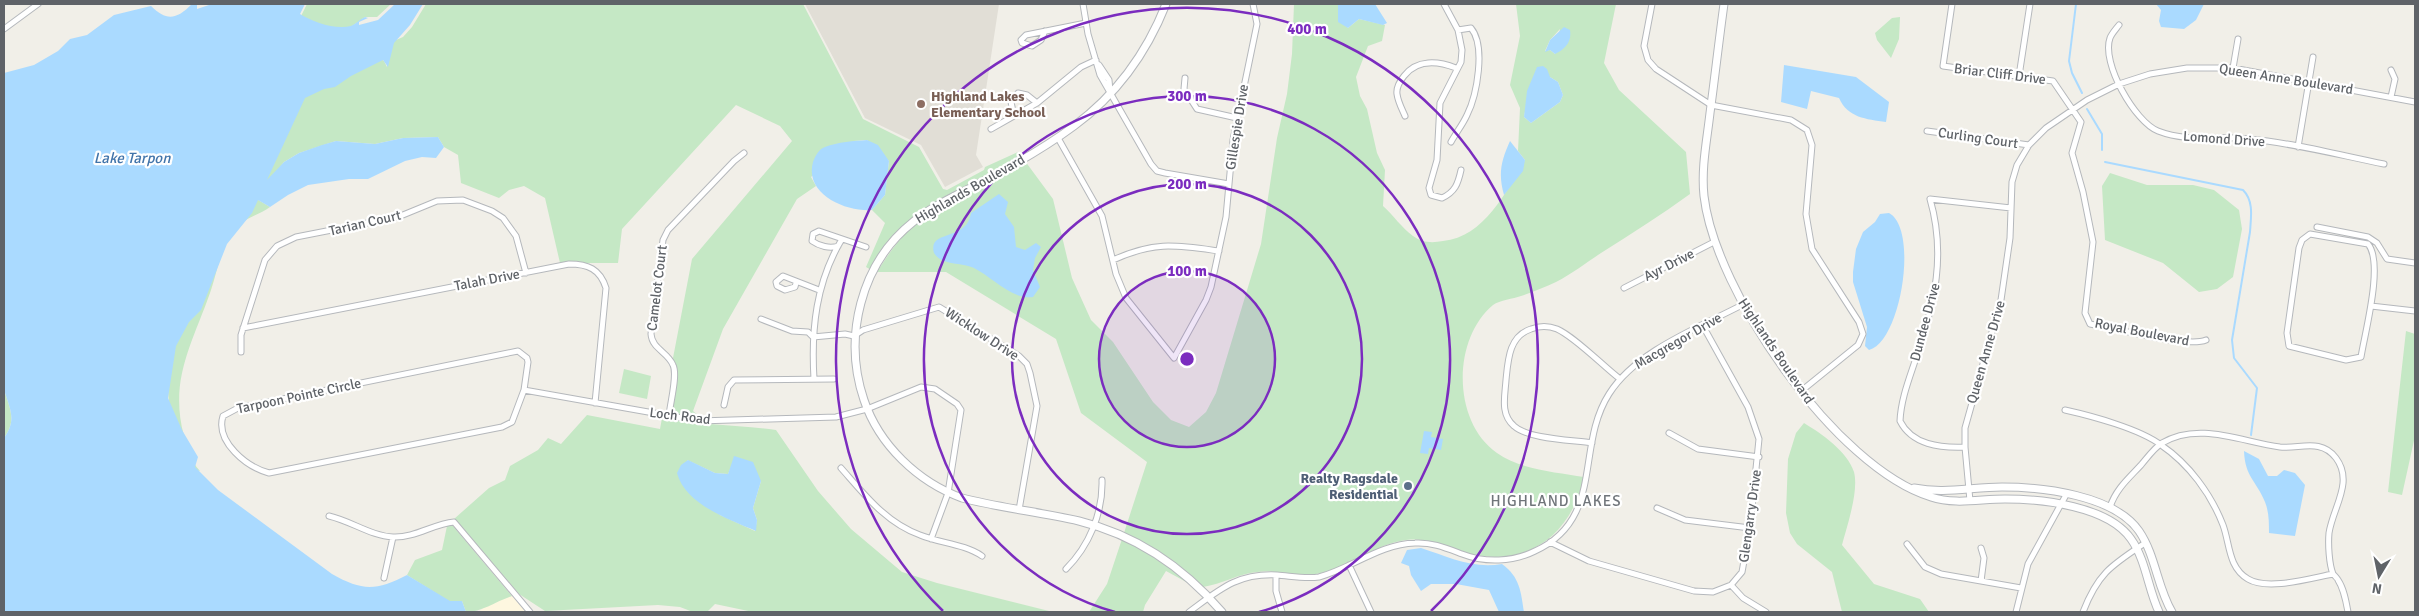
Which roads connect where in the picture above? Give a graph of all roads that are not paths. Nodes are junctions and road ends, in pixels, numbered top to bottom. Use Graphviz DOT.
graph roads {
  1 [pos="1084,4"];
  2 [pos="1166,4"];
  3 [pos="1254,4"];
  4 [pos="1444,4"];
  5 [pos="1652,4"];
  6 [pos="1724,4"];
  7 [pos="1952,4"];
  8 [pos="2030,4"];
  9 [pos="34,5"];
  10 [pos="1086,22"];
  11 [pos="2119,25"];
  12 [pos="4,29"];
  13 [pos="1458,30"];
  14 [pos="1045,32"];
  15 [pos="2238,39"];
  16 [pos="2313,57"];
  17 [pos="1096,60"];
  18 [pos="1456,68"];
  19 [pos="2233,68"];
  20 [pos="2391,70"];
  21 [pos="2019,76"];
  22 [pos="1185,78"];
  23 [pos="2309,82"];
  24 [pos="2119,84"];
  25 [pos="1111,94"];
  26 [pos="2391,97"];
  27 [pos="2415,102"];
  28 [pos="1037,103"];
  29 [pos="1711,105"];
  30 [pos="2074,108"];
  31 [pos="1014,116"];
  32 [pos="1405,116"];
  33 [pos="1237,118"];
  34 [pos="991,129"];
  35 [pos="1927,131"];
  36 [pos="1058,138"];
  37 [pos="1451,142"];
  38 [pos="2030,145"];
  39 [pos="2298,146"];
  40 [pos="744,153"];
  41 [pos="2384,164"];
  42 [pos="1461,170"];
  43 [pos="1229,184"];
  44 [pos="2011,208"];
  45 [pos="2318,228"];
  46 [pos="842,239"];
  47 [pos="1714,242"];
  48 [pos="838,246"];
  49 [pos="866,247"];
  50 [pos="1219,251"];
  51 [pos="1113,260"];
  52 [pos="2415,263"];
  53 [pos="526,273"];
  54 [pos="796,283"];
  55 [pos="1624,288"];
  56 [pos="819,290"];
  57 [pos="1742,305"];
  58 [pos="2371,306"];
  59 [pos="2415,311"];
  60 [pos="761,319"];
  61 [pos="1703,326"];
  62 [pos="243,328"];
  63 [pos="854,336"];
  64 [pos="813,337"];
  65 [pos="2206,340"];
  66 [pos="241,352"];
  67 [pos="814,379"];
  68 [pos="834,380"];
  69 [pos="1620,380"];
  70 [pos="524,390"];
  71 [pos="1800,392"];
  72 [pos="595,403"];
  73 [pos="724,405"];
  74 [pos="867,409"];
  75 [pos="2066,410"];
  76 [pos="668,416"];
  77 [pos="1669,433"];
  78 [pos="1592,443"];
  79 [pos="2161,444"];
  80 [pos="1964,447"];
  81 [pos="1759,457"];
  82 [pos="841,468"];
  83 [pos="1102,480"];
  84 [pos="1902,485"];
  85 [pos="1969,490"];
  86 [pos="948,493"];
  87 [pos="2066,495"];
  88 [pos="1970,501"];
  89 [pos="2061,505"];
  90 [pos="1657,508"];
  91 [pos="2110,508"];
  92 [pos="1019,510"];
  93 [pos="329,516"];
  94 [pos="1095,525"];
  95 [pos="1750,528"];
  96 [pos="393,538"];
  97 [pos="931,539"];
  98 [pos="1550,542"];
  99 [pos="2145,543"];
  100 [pos="1907,544"];
  101 [pos="1981,548"];
  102 [pos="2136,549"];
  103 [pos="982,556"];
  104 [pos="1349,565"];
  105 [pos="1066,569"];
  106 [pos="2334,574"];
  107 [pos="1276,575"];
  108 [pos="384,578"];
  109 [pos="1981,581"];
  110 [pos="1732,585"];
  111 [pos="2021,588"];
  112 [pos="1209,598"];
  113 [pos="2171,610"];
  114 [pos="530,612"];
  115 [pos="1190,612"];
  116 [pos="1222,612"];
  117 [pos="1282,612"];
  118 [pos="1371,612"];
  119 [pos="1766,612"];
  120 [pos="2016,612"];
  121 [pos="2083,612"];
  122 [pos="2161,612"];
  123 [pos="2348,612"];
  1 -- 10 [label="street"];
  2 -- 25 [label="street, Highlands Boulevard"];
  3 -- 33 [label="street, Gillespie Drive"];
  4 -- 13 [label="street"];
  5 -- 29 [label="street"];
  6 -- 29 [label="street, Highlands Boulevard"];
  7 -- 21 [label="street, Briar Cliff Drive"];
  8 -- 21 [label="street"];
  9 -- 12 [label="street"];
  10 -- 14 [label="street"];
  10 -- 17 [label="street"];
  11 -- 24 [label="street, Lomond Drive"];
  13 -- 18 [label="street"];
  13 -- 37 [label="street"];
  15 -- 19 [label="street"];
  16 -- 23 [label="street"];
  17 -- 25 [label="street"];
  17 -- 28 [label="street"];
  18 -- 32 [label="street"];
  18 -- 42 [label="street"];
  19 -- 23 [label="street, Queen Anne Boulevard"];
  19 -- 24 [label="street, Queen Anne Boulevard"];
  20 -- 26 [label="street"];
  21 -- 30 [label="street, Briar Cliff Drive"];
  22 -- 33 [label="street"];
  23 -- 26 [label="street, Queen Anne Boulevard"];
  23 -- 39 [label="street"];
  24 -- 30 [label="street, Queen Anne Boulevard"];
  24 -- 39 [label="street, Lomond Drive"];
  25 -- 36 [label="street, Highlands Boulevard"];
  25 -- 43 [label="street"];
  26 -- 27 [label="street, Queen Anne Boulevard"];
  28 -- 31 [label="street"];
  28 -- 31 [label="street"];
  29 -- 47 [label="street, Highlands Boulevard"];
  29 -- 71 [label="street"];
  30 -- 38 [label="street, Queen Anne Drive"];
  30 -- 65 [label="street, Royal Boulevard"];
  31 -- 34 [label="street"];
  33 -- 43 [label="street, Gillespie Drive"];
  35 -- 38 [label="street, Curling Court"];
  36 -- 51 [label="street"];
  36 -- 63 [label="street, Highlands Boulevard"];
  38 -- 44 [label="street, Queen Anne Drive"];
  39 -- 41 [label="street, Lomond Drive"];
  40 -- 76 [label="street, Camelot Court"];
  43 -- 50 [label="street, Gillespie Drive"];
  44 -- 80 [label="street, Queen Anne Drive"];
  44 -- 80 [label="street, Dundee Drive"];
  45 -- 52 [label="street"];
  46 -- 48 [label="street"];
  46 -- 48 [label="street"];
  46 -- 49 [label="street"];
  47 -- 55 [label="street, Ayr Drive"];
  47 -- 57 [label="street, Highlands Boulevard"];
  48 -- 56 [label="street"];
  50 -- 51 [label="street"];
  50 -- 51 [label="street, Gillespie Drive"];
  53 -- 62 [label="street, Talah Drive"];
  53 -- 62 [label="street, Tarian Court"];
  53 -- 72 [label="street, Talah Drive"];
  54 -- 56 [label="street"];
  56 -- 64 [label="street"];
  57 -- 61 [label="street, Macgregor Drive"];
  57 -- 71 [label="street, Highlands Boulevard"];
  58 -- 58 [label="street"];
  58 -- 59 [label="street"];
  60 -- 64 [label="street"];
  61 -- 69 [label="street, Macgregor Drive"];
  61 -- 81 [label="street, Glengarry Drive"];
  62 -- 66 [label="street, Tarian Court"];
  63 -- 64 [label="street"];
  63 -- 74 [label="street, Highlands Boulevard"];
  63 -- 92 [label="street, Wicklow Drive"];
  64 -- 67 [label="street"];
  67 -- 68 [label="street"];
  67 -- 73 [label="street"];
  69 -- 78 [label="street, Macgregor Drive"];
  69 -- 78 [label="street"];
  70 -- 70 [label="street, Tarpoon Pointe Circle"];
  70 -- 72 [label="street, Loch Road"];
  71 -- 84 [label="street, Highlands Boulevard"];
  72 -- 76 [label="street, Loch Road"];
  74 -- 76 [label="street, Loch Road"];
  74 -- 86 [label="street, Highlands Boulevard"];
  74 -- 86 [label="street, Loch Road"];
  75 -- 79 [label="street"];
  77 -- 81 [label="street"];
  78 -- 98 [label="street, Macgregor Drive"];
  79 -- 91 [label="street"];
  79 -- 106 [label="street"];
  79 -- 106 [label="street"];
  80 -- 85 [label="street, Queen Anne Drive"];
  81 -- 95 [label="street, Glengarry Drive"];
  82 -- 97 [label="street"];
  83 -- 94 [label="street"];
  84 -- 85 [label="street, Highlands Boulevard"];
  84 -- 88 [label="street, Highlands Boulevard"];
  85 -- 87 [label="street, Highlands Boulevard"];
  85 -- 88 [label="street, Queen Anne Drive"];
  86 -- 92 [label="street, Highlands Boulevard"];
  86 -- 97 [label="street, Loch Road"];
  87 -- 89 [label="street"];
  87 -- 91 [label="street, Highlands Boulevard"];
  88 -- 89 [label="street, Highlands Boulevard"];
  89 -- 102 [label="street, Highlands Boulevard"];
  89 -- 111 [label="street"];
  90 -- 95 [label="street"];
  91 -- 99 [label="street, Highlands Boulevard"];
  92 -- 94 [label="street, Highlands Boulevard"];
  93 -- 96 [label="street"];
  94 -- 105 [label="street"];
  94 -- 112 [label="street, Highlands Boulevard"];
  95 -- 110 [label="street, Glengarry Drive"];
  96 -- 108 [label="street"];
  96 -- 114 [label="street"];
  97 -- 103 [label="street"];
  98 -- 104 [label="street, Macgregor Drive"];
  98 -- 110 [label="street"];
  99 -- 102 [label="street"];
  99 -- 113 [label="street, Highlands Boulevard"];
  100 -- 109 [label="street"];
  101 -- 109 [label="street"];
  102 -- 121 [label="street"];
  102 -- 122 [label="street, Highlands Boulevard"];
  104 -- 107 [label="street, Macgregor Drive"];
  104 -- 118 [label="street"];
  106 -- 123 [label="street"];
  107 -- 112 [label="street, Macgregor Drive"];
  107 -- 117 [label="street"];
  109 -- 111 [label="street"];
  110 -- 119 [label="street"];
  111 -- 120 [label="street"];
  112 -- 115 [label="street, Macgregor Drive"];
  112 -- 116 [label="street, Highlands Boulevard"];
  113 -- 122 [label="street"];
}
